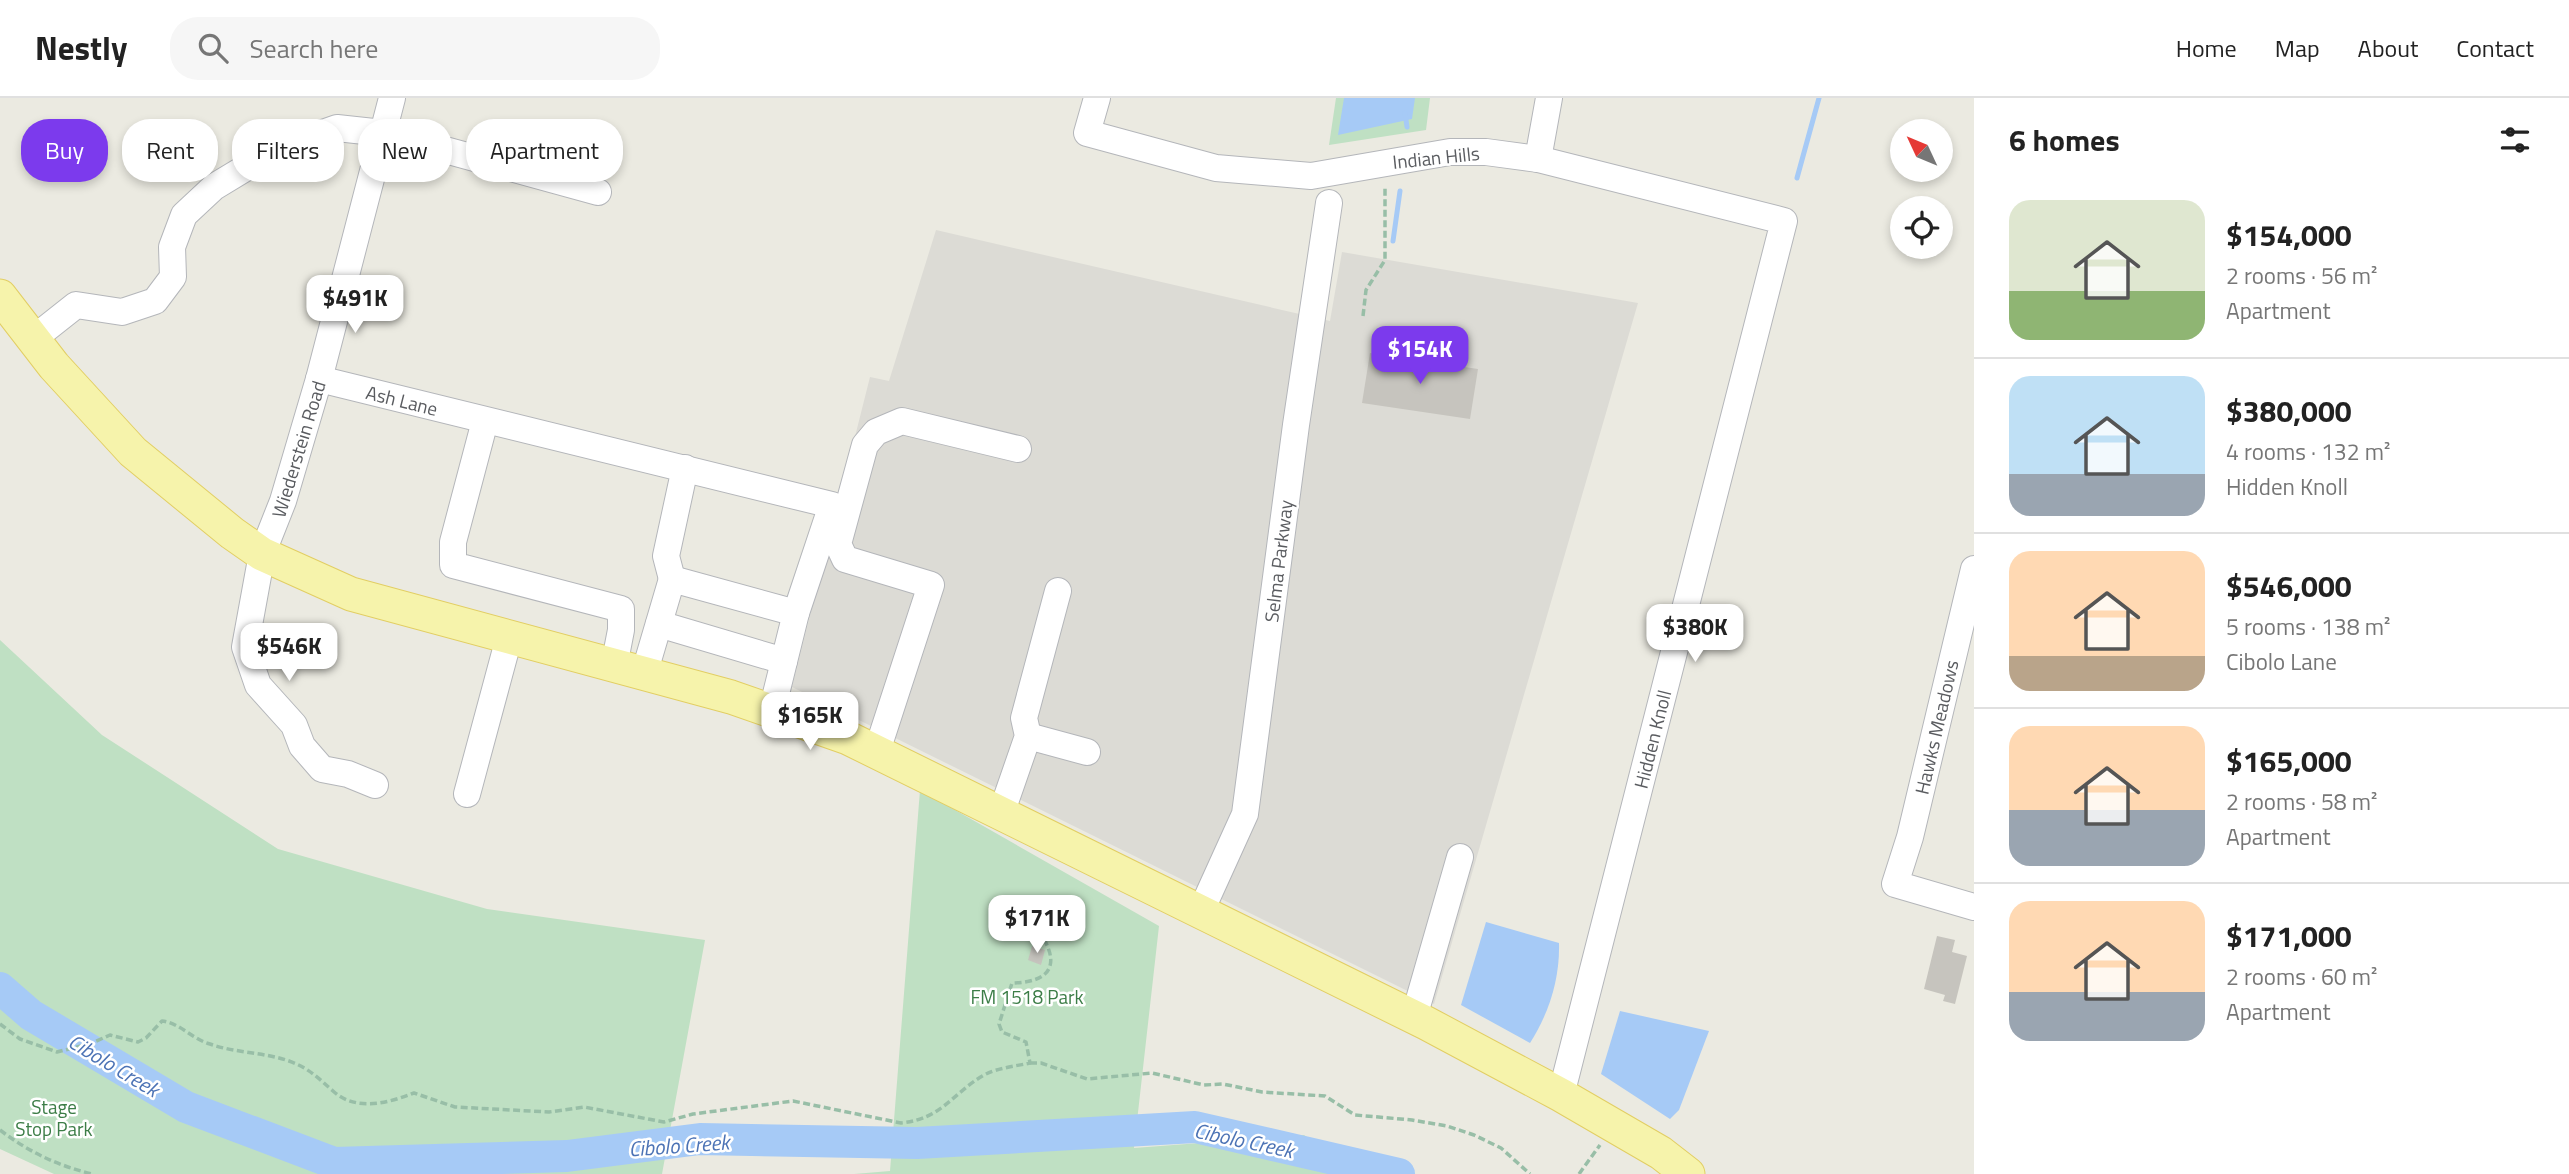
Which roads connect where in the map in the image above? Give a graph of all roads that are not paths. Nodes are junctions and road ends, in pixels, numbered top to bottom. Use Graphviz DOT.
graph roads {
  1 [pos="392,98"];
  2 [pos="1097,98"];
  3 [pos="1549,98"];
  4 [pos="387,119"];
  5 [pos="358,130"];
  6 [pos="452,152"];
  7 [pos="1538,159"];
  8 [pos="370,182"];
  9 [pos="598,192"];
  10 [pos="1329,203"];
  11 [pos="1784,221"];
  12 [pos="0,296"];
  13 [pos="33,339"];
  14 [pos="319,379"];
  15 [pos="485,421"];
  16 [pos="1018,449"];
  17 [pos="685,468"];
  18 [pos="262,554"];
  19 [pos="1974,569"];
  20 [pos="672,579"];
  21 [pos="1058,591"];
  22 [pos="796,613"];
  23 [pos="659,624"];
  24 [pos="509,638"];
  25 [pos="1963,659"];
  26 [pos="784,661"];
  27 [pos="629,670"];
  28 [pos="772,710"];
  29 [pos="1028,736"];
  30 [pos="877,751"];
  31 [pos="1087,752"];
  32 [pos="375,785"];
  33 [pos="467,794"];
  34 [pos="1002,811"];
  35 [pos="1460,857"];
  36 [pos="1974,907"];
  37 [pos="1201,911"];
  38 [pos="1414,1017"];
  39 [pos="1561,1094"];
  40 [pos="1688,1174"];
  1 -- 4 [label="street, Wiederstein Road"];
  2 -- 7 [label="street, Indian Hills"];
  3 -- 7 [label="street"];
  5 -- 13 [label="street"];
  6 -- 9 [label="street"];
  7 -- 11 [label="street, Indian Hills"];
  8 -- 14 [label="street, Wiederstein Road"];
  10 -- 37 [label="street, Selma Parkway"];
  11 -- 39 [label="street, Hidden Knoll"];
  12 -- 13 [label="main road"];
  13 -- 18 [label="main road"];
  14 -- 15 [label="street, Ash Lane"];
  14 -- 18 [label="street, Wiederstein Road"];
  15 -- 17 [label="street, Ash Lane"];
  15 -- 27 [label="street"];
  16 -- 30 [label="street"];
  17 -- 20 [label="street"];
  17 -- 22 [label="street, Ash Lane"];
  18 -- 24 [label="main road"];
  18 -- 32 [label="street, Wiederstein Road"];
  19 -- 25 [label="street, Hawks Meadows"];
  20 -- 22 [label="street"];
  20 -- 23 [label="street"];
  21 -- 29 [label="street"];
  22 -- 26 [label="street"];
  23 -- 26 [label="street"];
  23 -- 27 [label="street"];
  24 -- 27 [label="main road"];
  24 -- 33 [label="street"];
  25 -- 36 [label="street, Hawks Meadows"];
  26 -- 28 [label="street"];
  27 -- 28 [label="main road"];
  28 -- 30 [label="main road"];
  29 -- 31 [label="street"];
  29 -- 34 [label="street"];
  30 -- 34 [label="main road"];
  34 -- 37 [label="main road"];
  35 -- 38 [label="street"];
  37 -- 38 [label="main road"];
  38 -- 39 [label="main road"];
  39 -- 40 [label="main road"];
}
